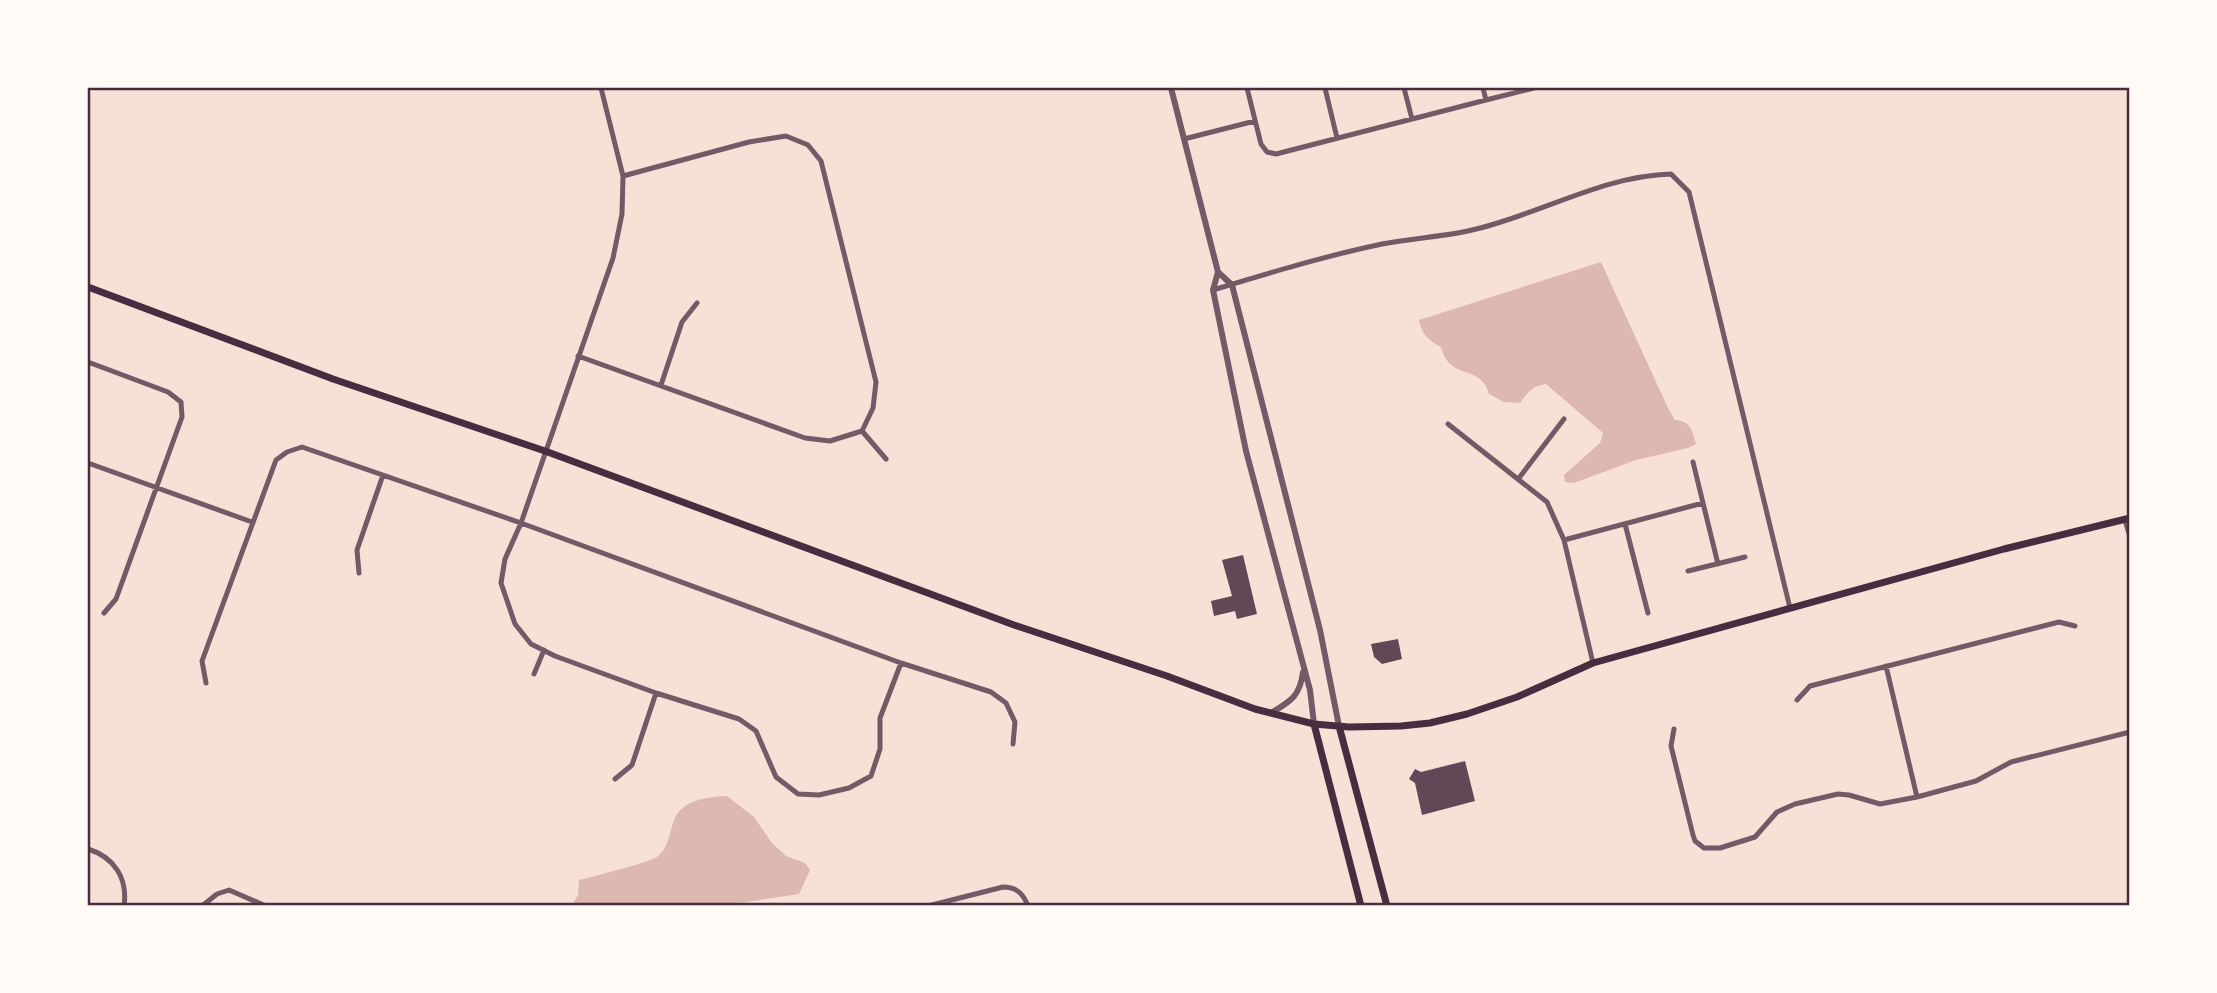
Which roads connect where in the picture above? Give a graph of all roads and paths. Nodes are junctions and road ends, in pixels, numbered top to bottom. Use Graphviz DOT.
graph roads {
  1 [pos="601,88"];
  2 [pos="1171,88"];
  3 [pos="1247,88"];
  4 [pos="1325,88"];
  5 [pos="1404,88"];
  6 [pos="1483,88"];
  7 [pos="1534,88"];
  8 [pos="1486,100"];
  9 [pos="1412,119"];
  10 [pos="1255,121"];
  11 [pos="1337,138"];
  12 [pos="1184,139"];
  13 [pos="623,176"];
  14 [pos="1218,272"];
  15 [pos="1231,285"];
  16 [pos="88,286"];
  17 [pos="1213,290"];
  18 [pos="697,303"];
  19 [pos="578,356"];
  20 [pos="88,362"];
  21 [pos="661,385"];
  22 [pos="1564,419"];
  23 [pos="1448,424"];
  24 [pos="862,431"];
  25 [pos="545,451"];
  26 [pos="886,459"];
  27 [pos="1693,462"];
  28 [pos="88,463"];
  29 [pos="383,475"];
  30 [pos="1519,478"];
  31 [pos="157,489"];
  32 [pos="1703,503"];
  33 [pos="2127,519"];
  34 [pos="252,523"];
  35 [pos="521,523"];
  36 [pos="1625,524"];
  37 [pos="2130,537"];
  38 [pos="1564,540"];
  39 [pos="1745,557"];
  40 [pos="1718,564"];
  41 [pos="1688,571"];
  42 [pos="359,573"];
  43 [pos="1790,608"];
  44 [pos="104,613"];
  45 [pos="1648,613"];
  46 [pos="2075,626"];
  47 [pos="544,650"];
  48 [pos="901,663"];
  49 [pos="1593,663"];
  50 [pos="1304,666"];
  51 [pos="1886,666"];
  52 [pos="534,674"];
  53 [pos="206,683"];
  54 [pos="656,693"];
  55 [pos="1797,700"];
  56 [pos="1272,713"];
  57 [pos="1314,724"];
  58 [pos="1339,726"];
  59 [pos="1674,729"];
  60 [pos="2130,732"];
  61 [pos="1013,744"];
  62 [pos="615,779"];
  63 [pos="1917,797"];
  64 [pos="88,849"];
  65 [pos="124,905"];
  66 [pos="202,905"];
  67 [pos="266,905"];
  68 [pos="928,905"];
  69 [pos="1028,905"];
  70 [pos="1361,905"];
  71 [pos="1387,905"];
  1 -- 13 [label="street"];
  2 -- 12 [label="street"];
  3 -- 10 [label="street"];
  4 -- 11 [label="street"];
  5 -- 9 [label="street"];
  6 -- 8 [label="street"];
  7 -- 8 [label="street"];
  8 -- 9 [label="street"];
  9 -- 11 [label="street"];
  10 -- 11 [label="street"];
  10 -- 12 [label="street"];
  12 -- 14 [label="street"];
  13 -- 19 [label="street"];
  13 -- 24 [label="street"];
  14 -- 15 [label="street"];
  14 -- 17 [label="street"];
  15 -- 17 [label="street"];
  15 -- 43 [label="street"];
  15 -- 58 [label="street"];
  16 -- 25 [label="main road"];
  17 -- 50 [label="street"];
  18 -- 21 [label="street"];
  19 -- 21 [label="street"];
  19 -- 25 [label="street"];
  20 -- 31 [label="street"];
  21 -- 24 [label="street"];
  22 -- 30 [label="street"];
  23 -- 30 [label="street"];
  24 -- 26 [label="street"];
  25 -- 35 [label="street"];
  25 -- 56 [label="main road"];
  27 -- 32 [label="street"];
  28 -- 31 [label="street"];
  29 -- 34 [label="street"];
  29 -- 35 [label="street"];
  29 -- 42 [label="street"];
  30 -- 38 [label="street"];
  31 -- 34 [label="street"];
  31 -- 44 [label="street"];
  32 -- 36 [label="street"];
  32 -- 40 [label="street"];
  33 -- 37 [label="street"];
  33 -- 43 [label="main road"];
  34 -- 53 [label="street"];
  35 -- 47 [label="street"];
  35 -- 48 [label="street"];
  36 -- 38 [label="street"];
  36 -- 45 [label="street"];
  38 -- 49 [label="street"];
  39 -- 40 [label="street"];
  40 -- 41 [label="street"];
  43 -- 49 [label="main road"];
  46 -- 51 [label="street"];
  47 -- 52 [label="street"];
  47 -- 54 [label="street"];
  48 -- 54 [label="street"];
  48 -- 61 [label="street"];
  49 -- 58 [label="main road"];
  50 -- 56 [label="street"];
  50 -- 57 [label="street"];
  51 -- 55 [label="street"];
  51 -- 63 [label="street"];
  54 -- 62 [label="street"];
  56 -- 57 [label="main road"];
  57 -- 58 [label="main road"];
  57 -- 70 [label="main road"];
  58 -- 71 [label="main road"];
  59 -- 63 [label="street"];
  60 -- 63 [label="street"];
  64 -- 65 [label="street"];
  66 -- 67 [label="street"];
  68 -- 69 [label="street"];
}
